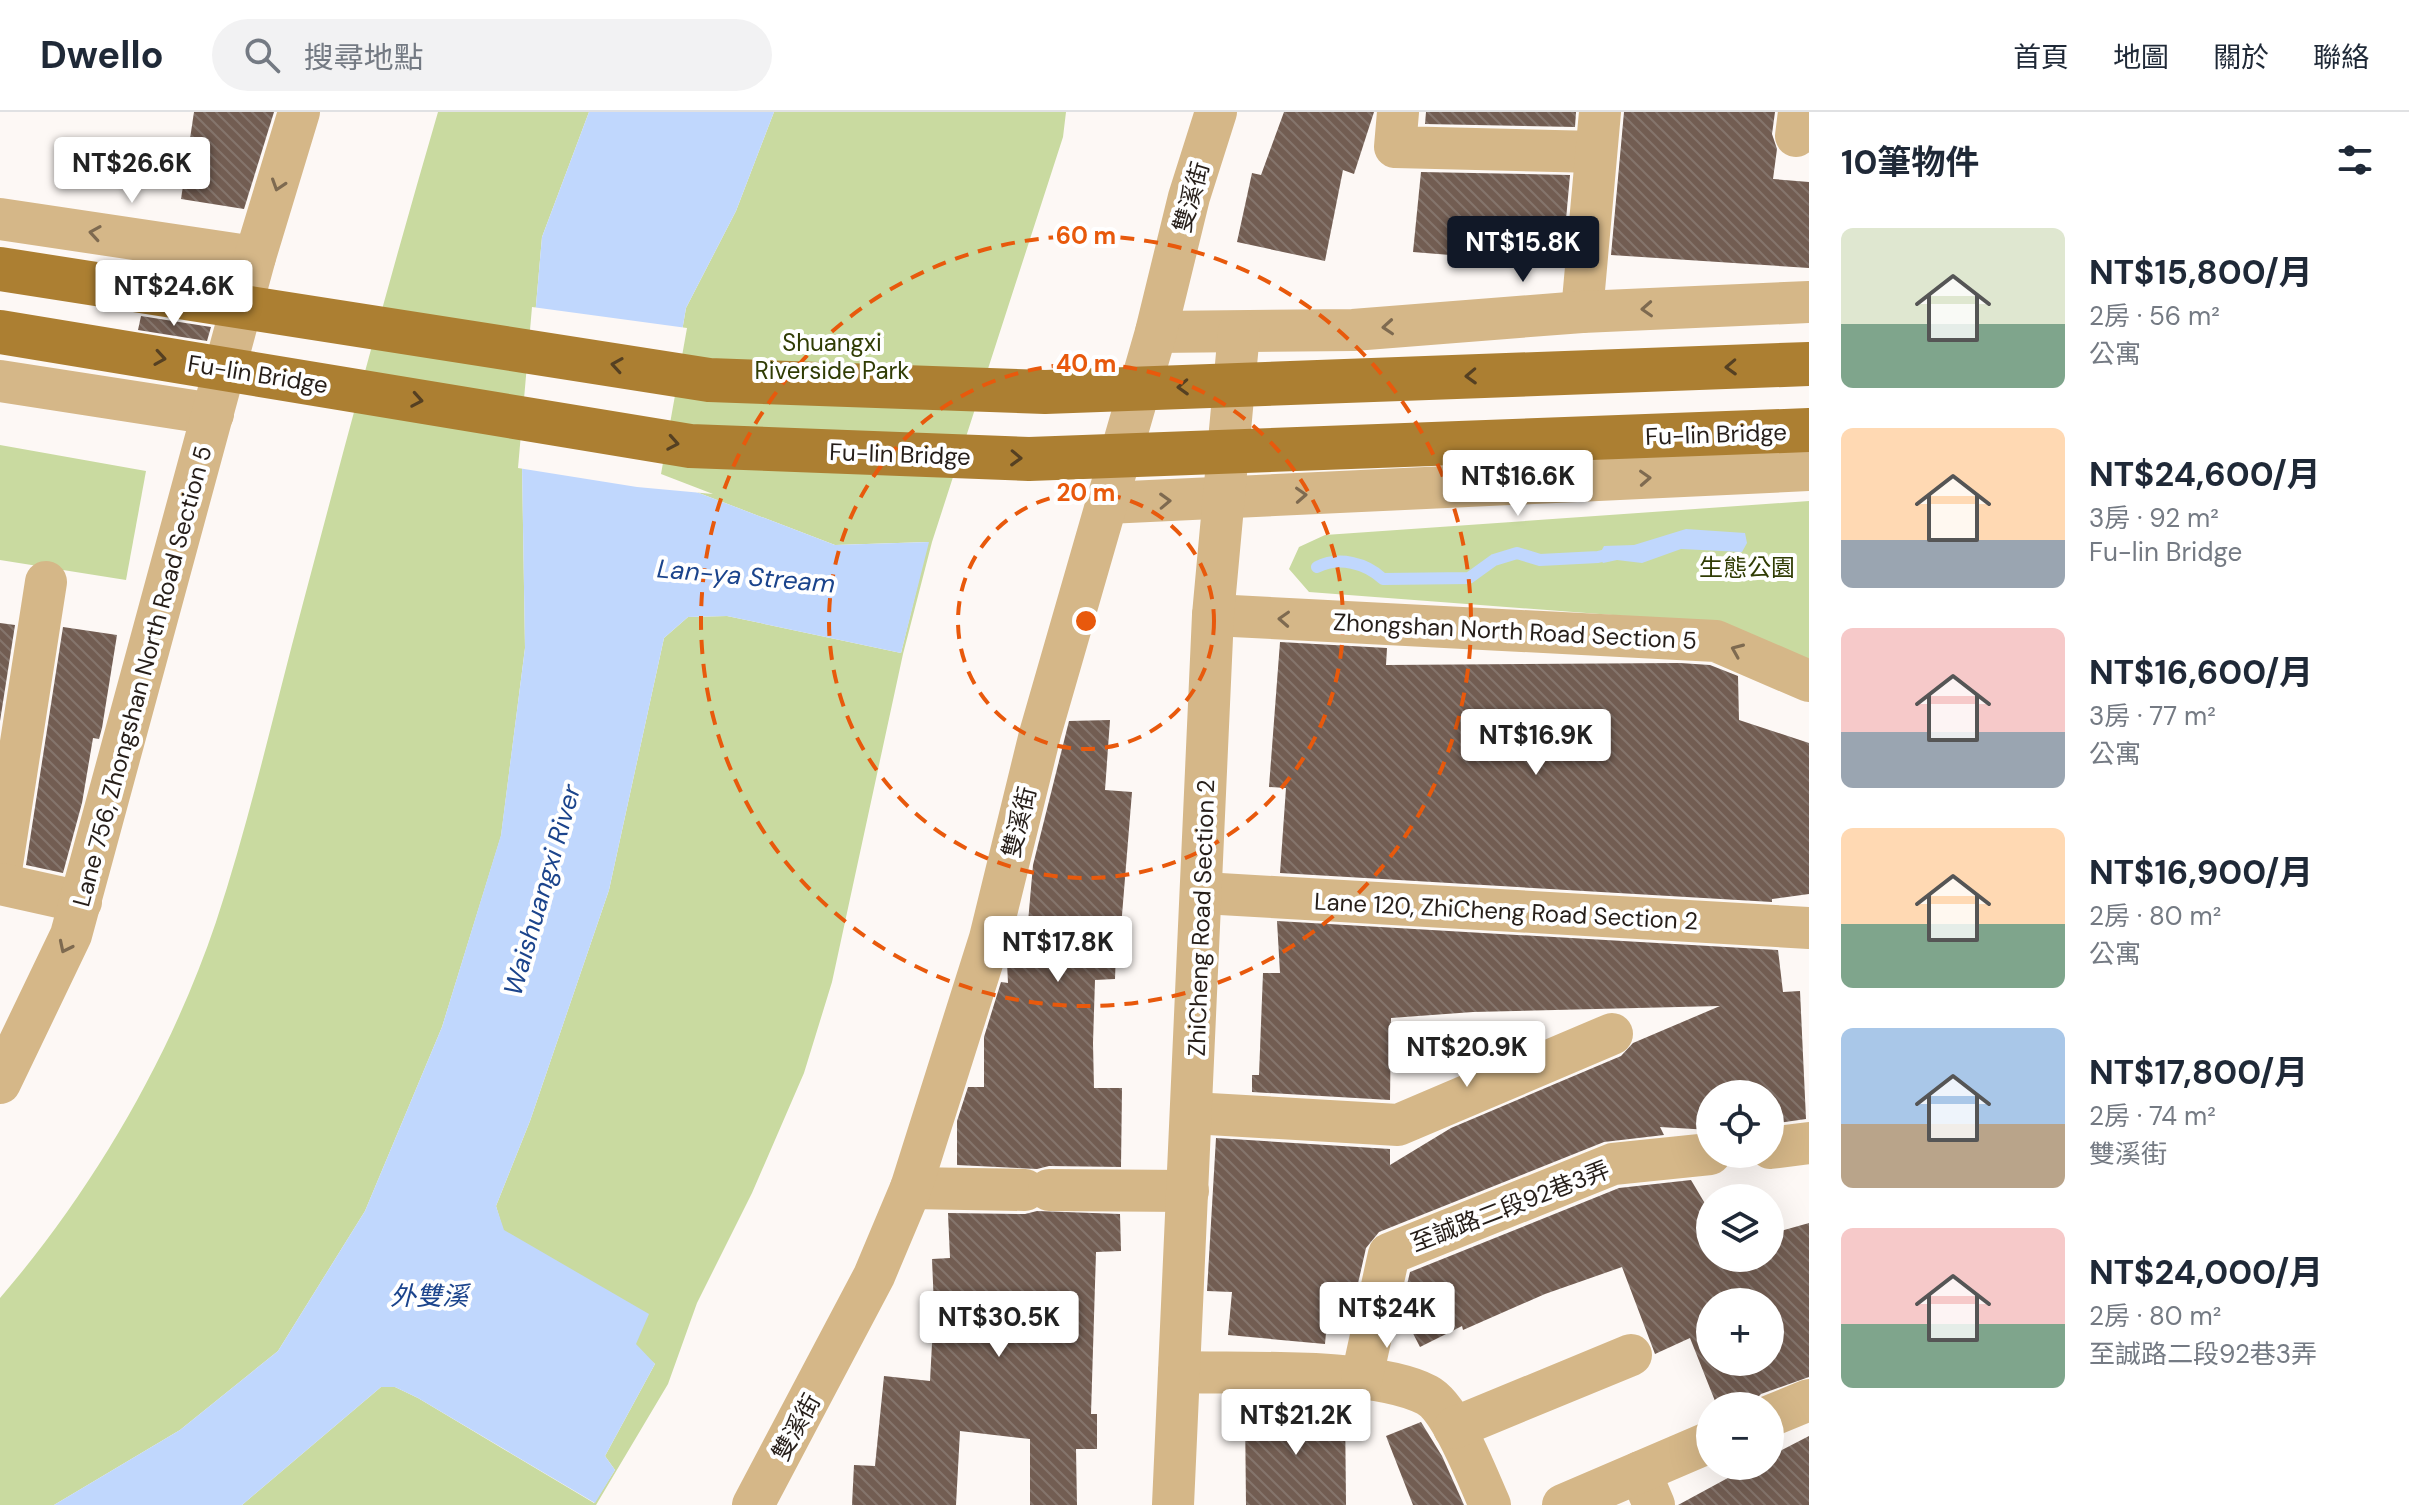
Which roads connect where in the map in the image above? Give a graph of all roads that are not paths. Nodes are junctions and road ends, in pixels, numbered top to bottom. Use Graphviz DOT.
graph roads {
  1 [pos="299,112"];
  2 [pos="1216,112"];
  3 [pos="1398,112"];
  4 [pos="1598,132"];
  5 [pos="0,219"];
  6 [pos="255,257"];
  7 [pos="0,269"];
  8 [pos="1809,302"];
  9 [pos="1582,312"];
  10 [pos="0,332"];
  11 [pos="1156,332"];
  12 [pos="1239,332"];
  13 [pos="1809,364"];
  14 [pos="0,381"];
  15 [pos="213,414"];
  16 [pos="1809,430"];
  17 [pos="1809,470"];
  18 [pos="1223,500"];
  19 [pos="1107,503"];
  20 [pos="46,582"];
  21 [pos="1213,615"];
  22 [pos="1809,681"];
  23 [pos="0,877"];
  24 [pos="0,884"];
  25 [pos="1203,893"];
  26 [pos="81,902"];
  27 [pos="1809,928"];
  28 [pos="1612,1034"];
  29 [pos="0,1083"];
  30 [pos="1192,1113"];
  31 [pos="1809,1143"];
  32 [pos="1784,1146"];
  33 [pos="1696,1155"];
  34 [pos="911,1188"];
  35 [pos="1188,1191"];
  36 [pos="1631,1355"];
  37 [pos="1179,1372"];
  38 [pos="1362,1377"];
  39 [pos="1809,1400"];
  40 [pos="1784,1410"];
  41 [pos="1454,1428"];
  42 [pos="1696,1452"];
  43 [pos="1647,1488"];
  44 [pos="753,1505"];
  45 [pos="1173,1505"];
  46 [pos="1490,1505"];
  47 [pos="1563,1505"];
  1 -- 6 [label="street, Lane 756, Zhongshan North Road Section 5, one-way"];
  2 -- 11 [label="street, 雙溪街"];
  3 -- 4 [label="street"];
  4 -- 9 [label="street"];
  6 -- 5 [label="street, one-way"];
  6 -- 15 [label="street, Lane 756, Zhongshan North Road Section 5"];
  13 -- 7 [label="main road, one-way, bridge"];
  8 -- 9 [label="street, one-way"];
  9 -- 12 [label="street, one-way"];
  10 -- 16 [label="main road, Fu-lin Bridge, one-way, bridge"];
  11 -- 12 [label="street"];
  11 -- 19 [label="street, 雙溪街"];
  12 -- 18 [label="street, ZhiCheng Road Section 2"];
  14 -- 15 [label="street"];
  15 -- 26 [label="street, Lane 756, Zhongshan North Road Section 5"];
  18 -- 17 [label="street, one-way"];
  19 -- 18 [label="street, one-way"];
  18 -- 21 [label="street, ZhiCheng Road Section 2"];
  19 -- 34 [label="street, 雙溪街"];
  20 -- 23 [label="street"];
  22 -- 21 [label="street, Zhongshan North Road Section 5, one-way"];
  21 -- 25 [label="street, ZhiCheng Road Section 2"];
  24 -- 26 [label="street"];
  25 -- 27 [label="street, Lane 120, ZhiCheng Road Section 2"];
  25 -- 30 [label="street, ZhiCheng Road Section 2"];
  26 -- 29 [label="street, Lane 756, Zhongshan North Road Section 5, one-way"];
  28 -- 30 [label="street"];
  30 -- 35 [label="street, ZhiCheng Road Section 2"];
  31 -- 32 [label="street"];
  33 -- 38 [label="street, 至誠路二段92巷3弄"];
  34 -- 35 [label="street"];
  34 -- 44 [label="street, 雙溪街"];
  35 -- 37 [label="street, ZhiCheng Road Section 2"];
  36 -- 41 [label="street"];
  37 -- 38 [label="street"];
  37 -- 45 [label="street, ZhiCheng Road Section 2"];
  38 -- 41 [label="street"];
  39 -- 40 [label="street"];
  41 -- 46 [label="street"];
  42 -- 43 [label="street"];
  43 -- 47 [label="street"];
}
